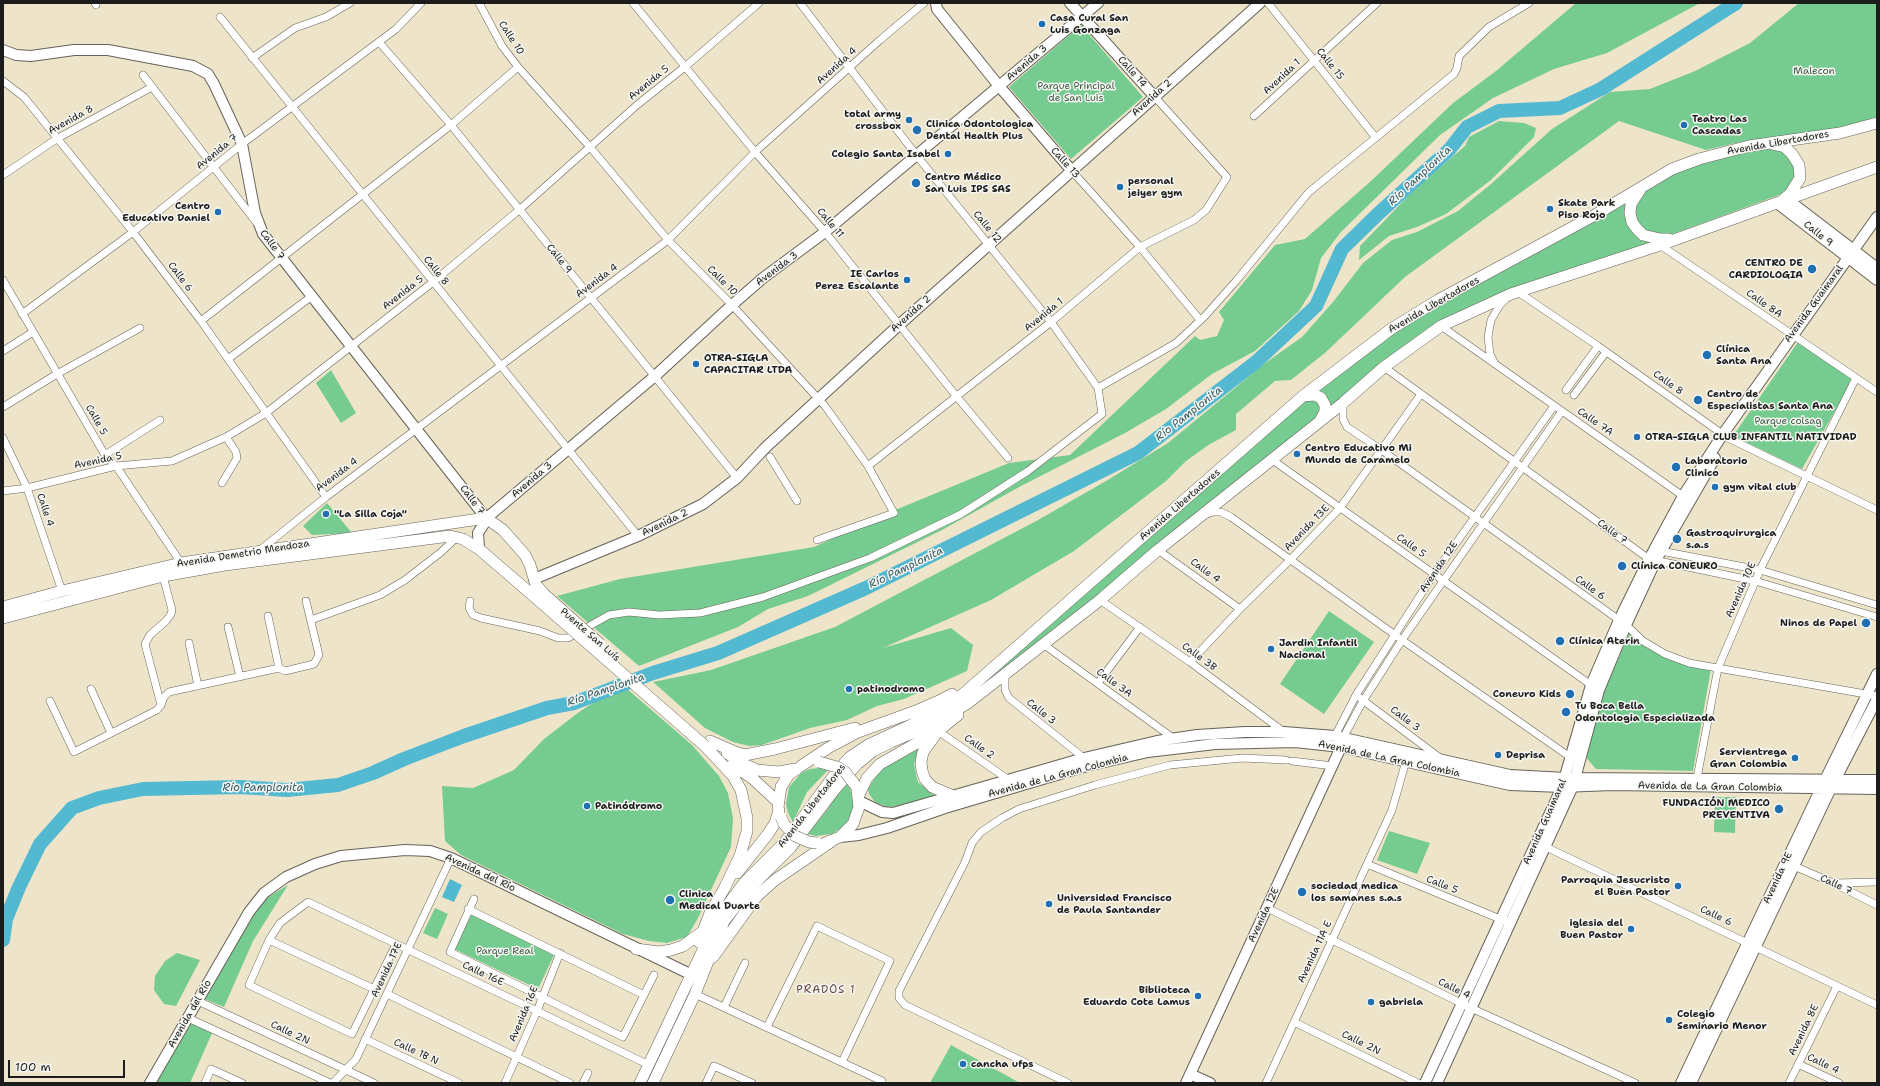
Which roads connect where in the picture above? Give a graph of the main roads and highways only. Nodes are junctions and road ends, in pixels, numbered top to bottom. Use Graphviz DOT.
graph roads {
  1 [pos="1877,123"];
  2 [pos="1766,143"];
  3 [pos="1877,167"];
  4 [pos="1644,186"];
  5 [pos="1781,202"];
  6 [pos="1676,239"];
  7 [pos="1303,396"];
  8 [pos="1321,419"];
  9 [pos="486,518"];
  10 [pos="479,549"];
  11 [pos="540,596"];
  12 [pos="3,607"];
  13 [pos="3,618"];
  14 [pos="996,665"];
  15 [pos="968,703"];
  16 [pos="889,720"];
  17 [pos="938,731"];
  18 [pos="708,743"];
  19 [pos="798,768"];
  20 [pos="858,794"];
  21 [pos="951,795"];
  22 [pos="779,810"];
  23 [pos="836,839"];
  24 [pos="724,889"];
  25 [pos="702,932"];
  26 [pos="636,948"];
  27 [pos="702,964"];
  28 [pos="640,1083"];
  29 [pos="653,1083"];
  1 -- 2 [label="main road, Avenida Libertadores"];
  2 -- 4 [label="main road, Avenida Libertadores"];
  2 -- 5 [label="main road"];
  3 -- 5 [label="main road, Avenida Libertadores"];
  4 -- 6 [label="main road"];
  4 -- 7 [label="main road, Avenida Libertadores"];
  5 -- 6 [label="main road, Avenida Libertadores"];
  6 -- 8 [label="main road, Avenida Libertadores"];
  7 -- 8 [label="main road"];
  7 -- 14 [label="main road, Avenida Libertadores"];
  8 -- 15 [label="main road, Avenida Libertadores"];
  9 -- 11 [label="main road, Puente San Luís"];
  9 -- 12 [label="main road, Avenida Demetrio Mendoza"];
  10 -- 11 [label="main road, Puente San Luís"];
  10 -- 13 [label="main road, Avenida Demetrio Mendoza"];
  11 -- 18 [label="main road, Puente San Luís, bridge"];
  14 -- 16 [label="main road"];
  14 -- 27 [label="main road, Avenida Libertadores"];
  15 -- 17 [label="main road"];
  15 -- 27 [label="main road, Avenida Libertadores"];
  16 -- 18 [label="main road"];
  16 -- 19 [label="main road"];
  17 -- 20 [label="main road"];
  17 -- 21 [label="main road"];
  18 -- 19 [label="main road"];
  18 -- 22 [label="main road"];
  18 -- 24 [label="main road"];
  19 -- 20 [label="main road, bridge"];
  19 -- 22 [label="main road"];
  20 -- 23 [label="main road"];
  22 -- 23 [label="main road, bridge"];
  22 -- 24 [label="main road"];
  23 -- 27 [label="main road"];
  24 -- 25 [label="main road"];
  25 -- 26 [label="main road"];
  25 -- 27 [label="main road"];
  27 -- 28 [label="main road, Avenida Libertadores"];
  27 -- 29 [label="main road, Avenida Libertadores"];
}
